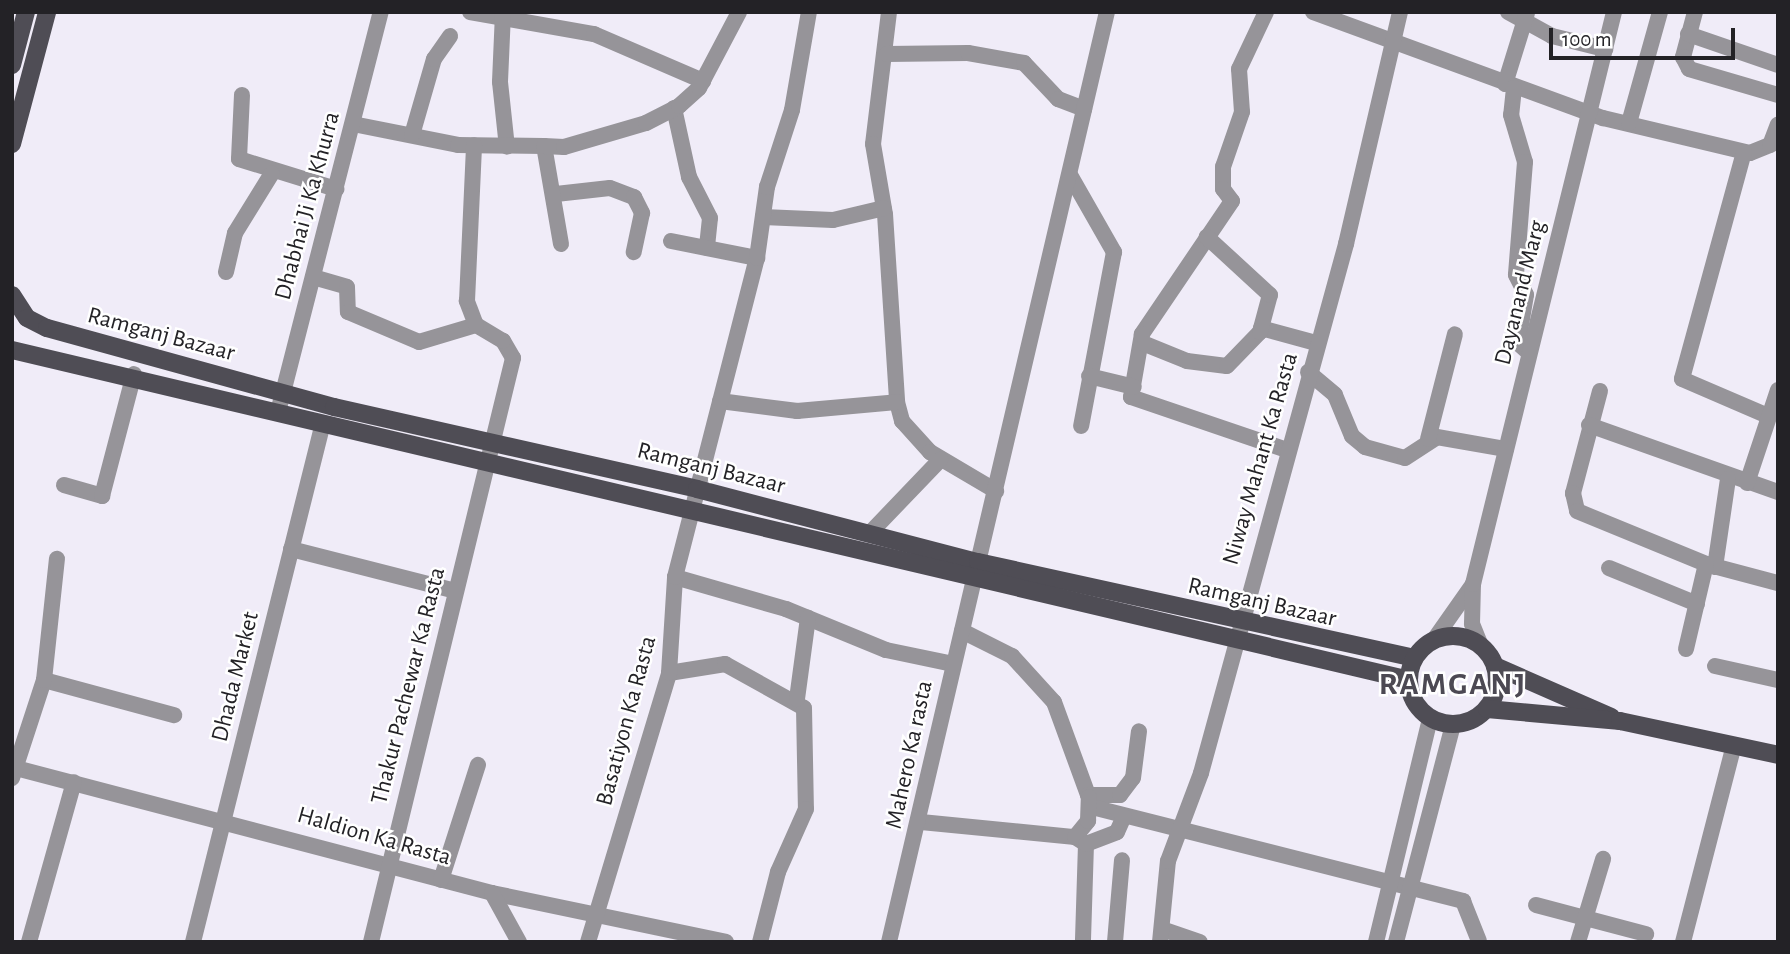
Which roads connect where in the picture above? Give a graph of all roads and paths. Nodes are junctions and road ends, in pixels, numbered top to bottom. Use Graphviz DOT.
graph roads {
  1 [pos="26,12"];
  2 [pos="47,12"];
  3 [pos="381,12"];
  4 [pos="470,12"];
  5 [pos="739,12"];
  6 [pos="809,12"];
  7 [pos="889,12"];
  8 [pos="1107,12"];
  9 [pos="1266,12"];
  10 [pos="1313,12"];
  11 [pos="1400,12"];
  12 [pos="1508,12"];
  13 [pos="1614,12"];
  14 [pos="1661,12"];
  15 [pos="1695,12"];
  16 [pos="503,17"];
  17 [pos="1526,17"];
  18 [pos="1689,34"];
  19 [pos="450,36"];
  20 [pos="1394,43"];
  21 [pos="1605,49"];
  22 [pos="887,54"];
  23 [pos="12,65"];
  24 [pos="1778,65"];
  25 [pos="703,81"];
  26 [pos="1509,86"];
  27 [pos="1778,95"];
  28 [pos="242,96"];
  29 [pos="674,108"];
  30 [pos="1084,109"];
  31 [pos="1588,114"];
  32 [pos="1629,123"];
  33 [pos="352,124"];
  34 [pos="1778,124"];
  35 [pos="412,135"];
  36 [pos="12,144"];
  37 [pos="474,145"];
  38 [pos="544,146"];
  39 [pos="507,147"];
  40 [pos="1744,152"];
  41 [pos="272,173"];
  42 [pos="1070,175"];
  43 [pos="336,189"];
  44 [pos="556,194"];
  45 [pos="884,208"];
  46 [pos="763,217"];
  47 [pos="1207,237"];
  48 [pos="671,241"];
  49 [pos="561,244"];
  50 [pos="707,248"];
  51 [pos="634,252"];
  52 [pos="757,258"];
  53 [pos="226,272"];
  54 [pos="313,276"];
  55 [pos="12,295"];
  56 [pos="476,325"];
  57 [pos="1262,328"];
  58 [pos="1455,334"];
  59 [pos="1316,343"];
  60 [pos="1145,344"];
  61 [pos="12,350"];
  62 [pos="1529,353"];
  63 [pos="1308,372"];
  64 [pos="134,374"];
  65 [pos="1089,376"];
  66 [pos="1134,387"];
  67 [pos="1778,390"];
  68 [pos="1600,391"];
  69 [pos="282,393"];
  70 [pos="720,401"];
  71 [pos="897,402"];
  72 [pos="278,412"];
  73 [pos="1768,416"];
  74 [pos="323,423"];
  75 [pos="1589,425"];
  76 [pos="1081,426"];
  77 [pos="1428,439"];
  78 [pos="493,442"];
  79 [pos="1506,449"];
  80 [pos="1287,450"];
  81 [pos="488,460"];
  82 [pos="940,460"];
  83 [pos="1728,479"];
  84 [pos="1747,483"];
  85 [pos="64,485"];
  86 [pos="697,489"];
  87 [pos="996,491"];
  88 [pos="1778,492"];
  89 [pos="692,509"];
  90 [pos="869,534"];
  91 [pos="291,549"];
  92 [pos="57,559"];
  93 [pos="1710,566"];
  94 [pos="1609,568"];
  95 [pos="977,570"];
  96 [pos="675,577"];
  97 [pos="1778,583"];
  98 [pos="1473,584"];
  99 [pos="456,591"];
  100 [pos="1697,604"];
  101 [pos="808,618"];
  102 [pos="1236,629"];
  103 [pos="962,632"];
  104 [pos="1433,641"];
  105 [pos="1481,646"];
  106 [pos="1686,649"];
  107 [pos="1414,659"];
  108 [pos="953,664"];
  109 [pos="1495,666"];
  110 [pos="1715,666"];
  111 [pos="669,673"];
  112 [pos="44,680"];
  113 [pos="1409,680"];
  114 [pos="1778,680"];
  115 [pos="797,699"];
  116 [pos="1486,709"];
  117 [pos="174,715"];
  118 [pos="1430,718"];
  119 [pos="1620,721"];
  120 [pos="1453,724"];
  121 [pos="1139,732"];
  122 [pos="1734,745"];
  123 [pos="1778,755"];
  124 [pos="478,765"];
  125 [pos="13,771"];
  126 [pos="74,782"];
  127 [pos="1090,801"];
  128 [pos="1124,816"];
  129 [pos="224,820"];
  130 [pos="921,822"];
  131 [pos="1181,831"];
  132 [pos="1081,841"];
  133 [pos="1603,859"];
  134 [pos="1122,860"];
  135 [pos="390,862"];
  136 [pos="441,880"];
  137 [pos="1391,882"];
  138 [pos="1409,887"];
  139 [pos="492,893"];
  140 [pos="1536,905"];
  141 [pos="596,914"];
  142 [pos="1585,917"];
  143 [pos="1646,934"];
  144 [pos="1161,936"];
  145 [pos="29,942"];
  146 [pos="193,942"];
  147 [pos="371,942"];
  148 [pos="519,942"];
  149 [pos="588,942"];
  150 [pos="726,942"];
  151 [pos="760,942"];
  152 [pos="889,942"];
  153 [pos="1083,942"];
  154 [pos="1115,942"];
  155 [pos="1200,942"];
  156 [pos="1376,942"];
  157 [pos="1396,942"];
  158 [pos="1480,942"];
  159 [pos="1578,942"];
  160 [pos="1683,942"];
  1 -- 23 [label="main road"];
  2 -- 36 [label="main road"];
  3 -- 33 [label="street, Dhabhai Ji Ka Khurra"];
  4 -- 16 [label="street"];
  5 -- 25 [label="street"];
  6 -- 46 [label="street, Basatiyon Ka Rasta"];
  7 -- 22 [label="street"];
  8 -- 30 [label="street, Mahero Ka rasta"];
  9 -- 47 [label="street"];
  10 -- 20 [label="street"];
  11 -- 20 [label="street, Niway Mahant Ka Rasta"];
  12 -- 17 [label="street"];
  13 -- 21 [label="street, Dayanand Marg"];
  14 -- 32 [label="street"];
  15 -- 18 [label="street"];
  16 -- 25 [label="street"];
  16 -- 39 [label="street"];
  17 -- 21 [label="street"];
  17 -- 26 [label="street"];
  18 -- 24 [label="street"];
  18 -- 27 [label="street"];
  19 -- 35 [label="street"];
  20 -- 26 [label="street"];
  20 -- 59 [label="street, Niway Mahant Ka Rasta"];
  21 -- 31 [label="street, Dayanand Marg"];
  22 -- 30 [label="street"];
  22 -- 45 [label="street"];
  25 -- 29 [label="street"];
  26 -- 31 [label="street"];
  26 -- 62 [label="street"];
  28 -- 41 [label="street"];
  29 -- 38 [label="street"];
  29 -- 50 [label="street"];
  30 -- 42 [label="street, Mahero Ka rasta"];
  31 -- 32 [label="street"];
  31 -- 62 [label="street, Dayanand Marg"];
  32 -- 40 [label="street"];
  33 -- 35 [label="street"];
  33 -- 43 [label="street, Dhabhai Ji Ka Khurra"];
  34 -- 40 [label="street"];
  35 -- 37 [label="street"];
  37 -- 39 [label="street"];
  37 -- 56 [label="street"];
  38 -- 39 [label="street"];
  38 -- 44 [label="street"];
  40 -- 73 [label="street"];
  41 -- 43 [label="street"];
  41 -- 53 [label="street"];
  42 -- 65 [label="street"];
  42 -- 87 [label="street, Mahero Ka rasta"];
  43 -- 54 [label="street, Dhabhai Ji Ka Khurra"];
  44 -- 49 [label="street"];
  44 -- 51 [label="street"];
  45 -- 46 [label="street"];
  45 -- 71 [label="street"];
  46 -- 52 [label="street, Basatiyon Ka Rasta"];
  47 -- 57 [label="street"];
  47 -- 60 [label="street"];
  48 -- 50 [label="street"];
  50 -- 52 [label="street"];
  52 -- 70 [label="street, Basatiyon Ka Rasta"];
  54 -- 56 [label="street"];
  54 -- 69 [label="street, Dhabhai Ji Ka Khurra"];
  55 -- 69 [label="main road, Ramganj Bazaar"];
  56 -- 78 [label="street, Thakur Pachewar Ka Rasta"];
  57 -- 59 [label="street"];
  57 -- 60 [label="street"];
  58 -- 77 [label="street"];
  59 -- 63 [label="street, Niway Mahant Ka Rasta"];
  60 -- 66 [label="street"];
  61 -- 64 [label="main road, Ramganj Bazaar"];
  62 -- 79 [label="street, Dayanand Marg"];
  63 -- 77 [label="street"];
  63 -- 80 [label="street, Niway Mahant Ka Rasta"];
  64 -- 72 [label="main road, Ramganj Bazaar"];
  64 -- 85 [label="street"];
  65 -- 66 [label="street"];
  65 -- 76 [label="street"];
  66 -- 80 [label="street"];
  67 -- 73 [label="street"];
  68 -- 75 [label="street"];
  69 -- 72 [label="street, Dhabhai Ji Ka Khurra"];
  69 -- 78 [label="main road, Ramganj Bazaar"];
  70 -- 71 [label="street"];
  70 -- 86 [label="street, Basatiyon Ka Rasta"];
  71 -- 82 [label="street"];
  72 -- 74 [label="main road, Ramganj Bazaar"];
  73 -- 84 [label="street"];
  74 -- 81 [label="main road, Ramganj Bazaar"];
  74 -- 91 [label="street, Dhada Market"];
  75 -- 83 [label="street"];
  75 -- 93 [label="street"];
  77 -- 79 [label="street"];
  78 -- 81 [label="street, Thakur Pachewar Ka Rasta"];
  78 -- 86 [label="main road, Ramganj Bazaar"];
  79 -- 98 [label="street, Dayanand Marg"];
  80 -- 102 [label="street, Niway Mahant Ka Rasta"];
  81 -- 89 [label="main road, Ramganj Bazaar"];
  81 -- 99 [label="street, Thakur Pachewar Ka Rasta"];
  82 -- 87 [label="street"];
  82 -- 90 [label="street"];
  83 -- 84 [label="street"];
  83 -- 93 [label="street"];
  84 -- 88 [label="street"];
  86 -- 89 [label="street, Basatiyon Ka Rasta"];
  86 -- 90 [label="main road, Ramganj Bazaar"];
  87 -- 95 [label="street, Mahero Ka rasta"];
  89 -- 95 [label="main road, Ramganj Bazaar"];
  89 -- 96 [label="street, Basatiyon Ka Rasta"];
  90 -- 95 [label="main road, Ramganj Bazaar"];
  91 -- 99 [label="street"];
  91 -- 129 [label="street, Dhada Market"];
  92 -- 112 [label="street"];
  93 -- 97 [label="street"];
  93 -- 100 [label="street"];
  94 -- 100 [label="street"];
  95 -- 102 [label="main road, Ramganj Bazaar"];
  95 -- 103 [label="street, Mahero Ka rasta"];
  96 -- 101 [label="street"];
  96 -- 111 [label="street, Basatiyon Ka Rasta"];
  98 -- 104 [label="street"];
  98 -- 105 [label="street"];
  99 -- 135 [label="street, Thakur Pachewar Ka Rasta"];
  100 -- 106 [label="street"];
  101 -- 108 [label="street"];
  101 -- 115 [label="street"];
  102 -- 107 [label="main road, Ramganj Bazaar"];
  102 -- 113 [label="main road, Ramganj Bazaar"];
  102 -- 131 [label="street, Niway Mahant Ka Rasta"];
  103 -- 108 [label="street, Mahero Ka rasta"];
  103 -- 127 [label="street"];
  104 -- 105 [label="main road"];
  104 -- 107 [label="main road"];
  105 -- 109 [label="main road"];
  107 -- 113 [label="main road"];
  108 -- 130 [label="street, Mahero Ka rasta"];
  109 -- 116 [label="main road"];
  109 -- 119 [label="main road"];
  110 -- 114 [label="street"];
  111 -- 115 [label="street"];
  111 -- 141 [label="street, Basatiyon Ka Rasta"];
  112 -- 117 [label="street"];
  112 -- 125 [label="street"];
  113 -- 118 [label="main road"];
  115 -- 151 [label="street"];
  116 -- 119 [label="main road"];
  116 -- 120 [label="main road"];
  118 -- 120 [label="main road"];
  118 -- 137 [label="street"];
  119 -- 122 [label="main road"];
  120 -- 138 [label="street"];
  121 -- 127 [label="street"];
  122 -- 123 [label="main road"];
  122 -- 160 [label="street"];
  124 -- 136 [label="street"];
  125 -- 126 [label="street, Haldion Ka Rasta"];
  126 -- 129 [label="street, Haldion Ka Rasta"];
  126 -- 145 [label="street"];
  127 -- 128 [label="street"];
  127 -- 132 [label="street"];
  128 -- 131 [label="street"];
  128 -- 132 [label="street"];
  129 -- 135 [label="street, Haldion Ka Rasta"];
  129 -- 146 [label="street, Dhada Market"];
  130 -- 132 [label="street"];
  130 -- 152 [label="street, Mahero Ka rasta"];
  131 -- 137 [label="street"];
  131 -- 144 [label="street, Niway Mahant Ka Rasta"];
  132 -- 153 [label="street"];
  133 -- 142 [label="street"];
  134 -- 154 [label="street"];
  135 -- 136 [label="street, Haldion Ka Rasta"];
  135 -- 147 [label="street, Thakur Pachewar Ka Rasta"];
  136 -- 139 [label="street, Haldion Ka Rasta"];
  137 -- 138 [label="street"];
  137 -- 156 [label="street"];
  138 -- 157 [label="street"];
  138 -- 158 [label="street"];
  139 -- 141 [label="street, Haldion Ka Rasta"];
  139 -- 148 [label="street"];
  140 -- 142 [label="street"];
  141 -- 149 [label="street, Basatiyon Ka Rasta"];
  141 -- 150 [label="street, Haldion Ka Rasta"];
  142 -- 143 [label="street"];
  142 -- 159 [label="street"];
  144 -- 155 [label="street"];
}
